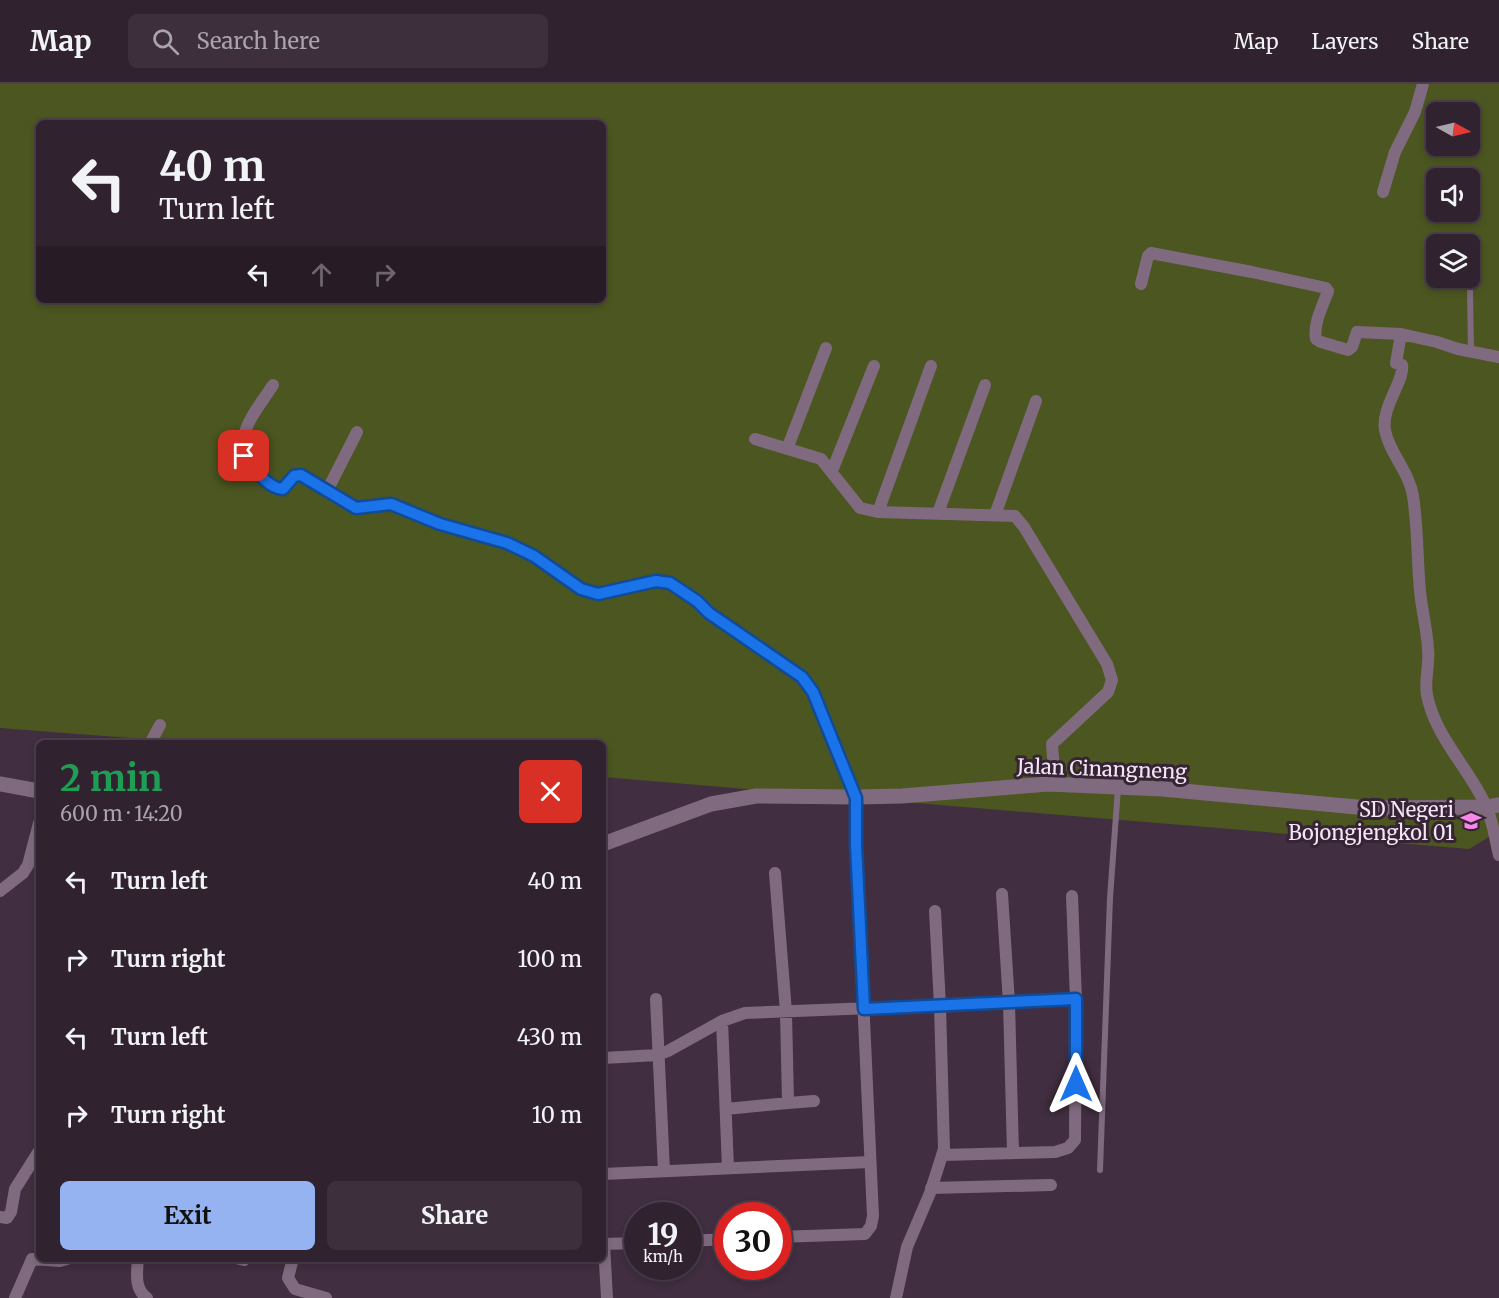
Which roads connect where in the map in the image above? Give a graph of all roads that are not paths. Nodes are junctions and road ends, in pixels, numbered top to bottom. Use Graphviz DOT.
graph roads {
  1 [pos="1423,84"];
  2 [pos="1383,192"];
  3 [pos="1142,284"];
  4 [pos="1470,290"];
  5 [pos="1401,334"];
  6 [pos="826,348"];
  7 [pos="1471,351"];
  8 [pos="1499,357"];
  9 [pos="874,366"];
  10 [pos="931,366"];
  11 [pos="273,385"];
  12 [pos="986,385"];
  13 [pos="1036,401"];
  14 [pos="357,432"];
  15 [pos="755,439"];
  16 [pos="787,449"];
  17 [pos="832,471"];
  18 [pos="327,491"];
  19 [pos="878,512"];
  20 [pos="938,513"];
  21 [pos="995,515"];
  22 [pos="160,725"];
  23 [pos="152,740"];
  24 [pos="0,784"];
  25 [pos="1055,785"];
  26 [pos="1118,788"];
  27 [pos="36,790"];
  28 [pos="856,798"];
  29 [pos="1493,806"];
  30 [pos="36,834"];
  31 [pos="606,843"];
  32 [pos="1499,855"];
  33 [pos="775,873"];
  34 [pos="0,891"];
  35 [pos="1002,894"];
  36 [pos="1072,896"];
  37 [pos="935,911"];
  38 [pos="656,999"];
  39 [pos="1076,999"];
  40 [pos="1009,1003"];
  41 [pos="940,1006"];
  42 [pos="864,1009"];
  43 [pos="786,1012"];
  44 [pos="722,1021"];
  45 [pos="658,1055"];
  46 [pos="606,1058"];
  47 [pos="814,1101"];
  48 [pos="788,1103"];
  49 [pos="726,1108"];
  50 [pos="1012,1153"];
  51 [pos="942,1155"];
  52 [pos="36,1156"];
  53 [pos="870,1162"];
  54 [pos="728,1168"];
  55 [pos="1100,1170"];
  56 [pos="664,1171"];
  57 [pos="606,1174"];
  58 [pos="1051,1185"];
  59 [pos="931,1188"];
  60 [pos="0,1217"];
  61 [pos="792,1237"];
  62 [pos="624,1243"];
  63 [pos="606,1244"];
  64 [pos="36,1258"];
  65 [pos="139,1262"];
  66 [pos="292,1262"];
  67 [pos="605,1262"];
  68 [pos="15,1298"];
  69 [pos="147,1298"];
  70 [pos="326,1298"];
  71 [pos="607,1298"];
  72 [pos="896,1298"];
  1 -- 2 [label="street"];
  3 -- 5 [label="street"];
  4 -- 7 [label="lane"];
  5 -- 7 [label="street"];
  5 -- 29 [label="street"];
  6 -- 16 [label="street"];
  7 -- 8 [label="street"];
  9 -- 17 [label="street"];
  10 -- 19 [label="street"];
  11 -- 18 [label="street"];
  12 -- 20 [label="street"];
  13 -- 21 [label="street"];
  14 -- 18 [label="street"];
  15 -- 16 [label="street"];
  16 -- 17 [label="street"];
  17 -- 19 [label="street"];
  18 -- 28 [label="street"];
  19 -- 20 [label="street"];
  20 -- 21 [label="street"];
  21 -- 25 [label="street"];
  22 -- 23 [label="street"];
  24 -- 27 [label="street"];
  25 -- 26 [label="street, Jalan Cinangneng"];
  25 -- 28 [label="street, Jalan Cinangneng"];
  26 -- 29 [label="street, Jalan Cinangneng"];
  26 -- 55 [label="lane"];
  28 -- 31 [label="street, Jalan Cinangneng"];
  28 -- 42 [label="street"];
  29 -- 32 [label="street"];
  30 -- 34 [label="street"];
  33 -- 43 [label="street"];
  35 -- 40 [label="street"];
  36 -- 39 [label="street"];
  37 -- 41 [label="street"];
  38 -- 45 [label="street"];
  39 -- 40 [label="street"];
  39 -- 50 [label="street"];
  40 -- 41 [label="street"];
  40 -- 50 [label="street"];
  41 -- 42 [label="street"];
  41 -- 51 [label="street"];
  42 -- 43 [label="street"];
  42 -- 53 [label="street"];
  43 -- 44 [label="street"];
  43 -- 48 [label="street"];
  44 -- 45 [label="street"];
  44 -- 49 [label="street"];
  45 -- 46 [label="street"];
  45 -- 56 [label="street"];
  47 -- 48 [label="street"];
  48 -- 49 [label="street"];
  49 -- 54 [label="street"];
  50 -- 51 [label="street"];
  51 -- 59 [label="street"];
  52 -- 60 [label="street"];
  53 -- 54 [label="street"];
  53 -- 61 [label="street"];
  54 -- 56 [label="street"];
  56 -- 57 [label="street"];
  58 -- 59 [label="street"];
  59 -- 72 [label="street"];
  62 -- 63 [label="street"];
  64 -- 68 [label="street"];
  65 -- 69 [label="street"];
  66 -- 70 [label="street"];
  67 -- 71 [label="street"];
}
